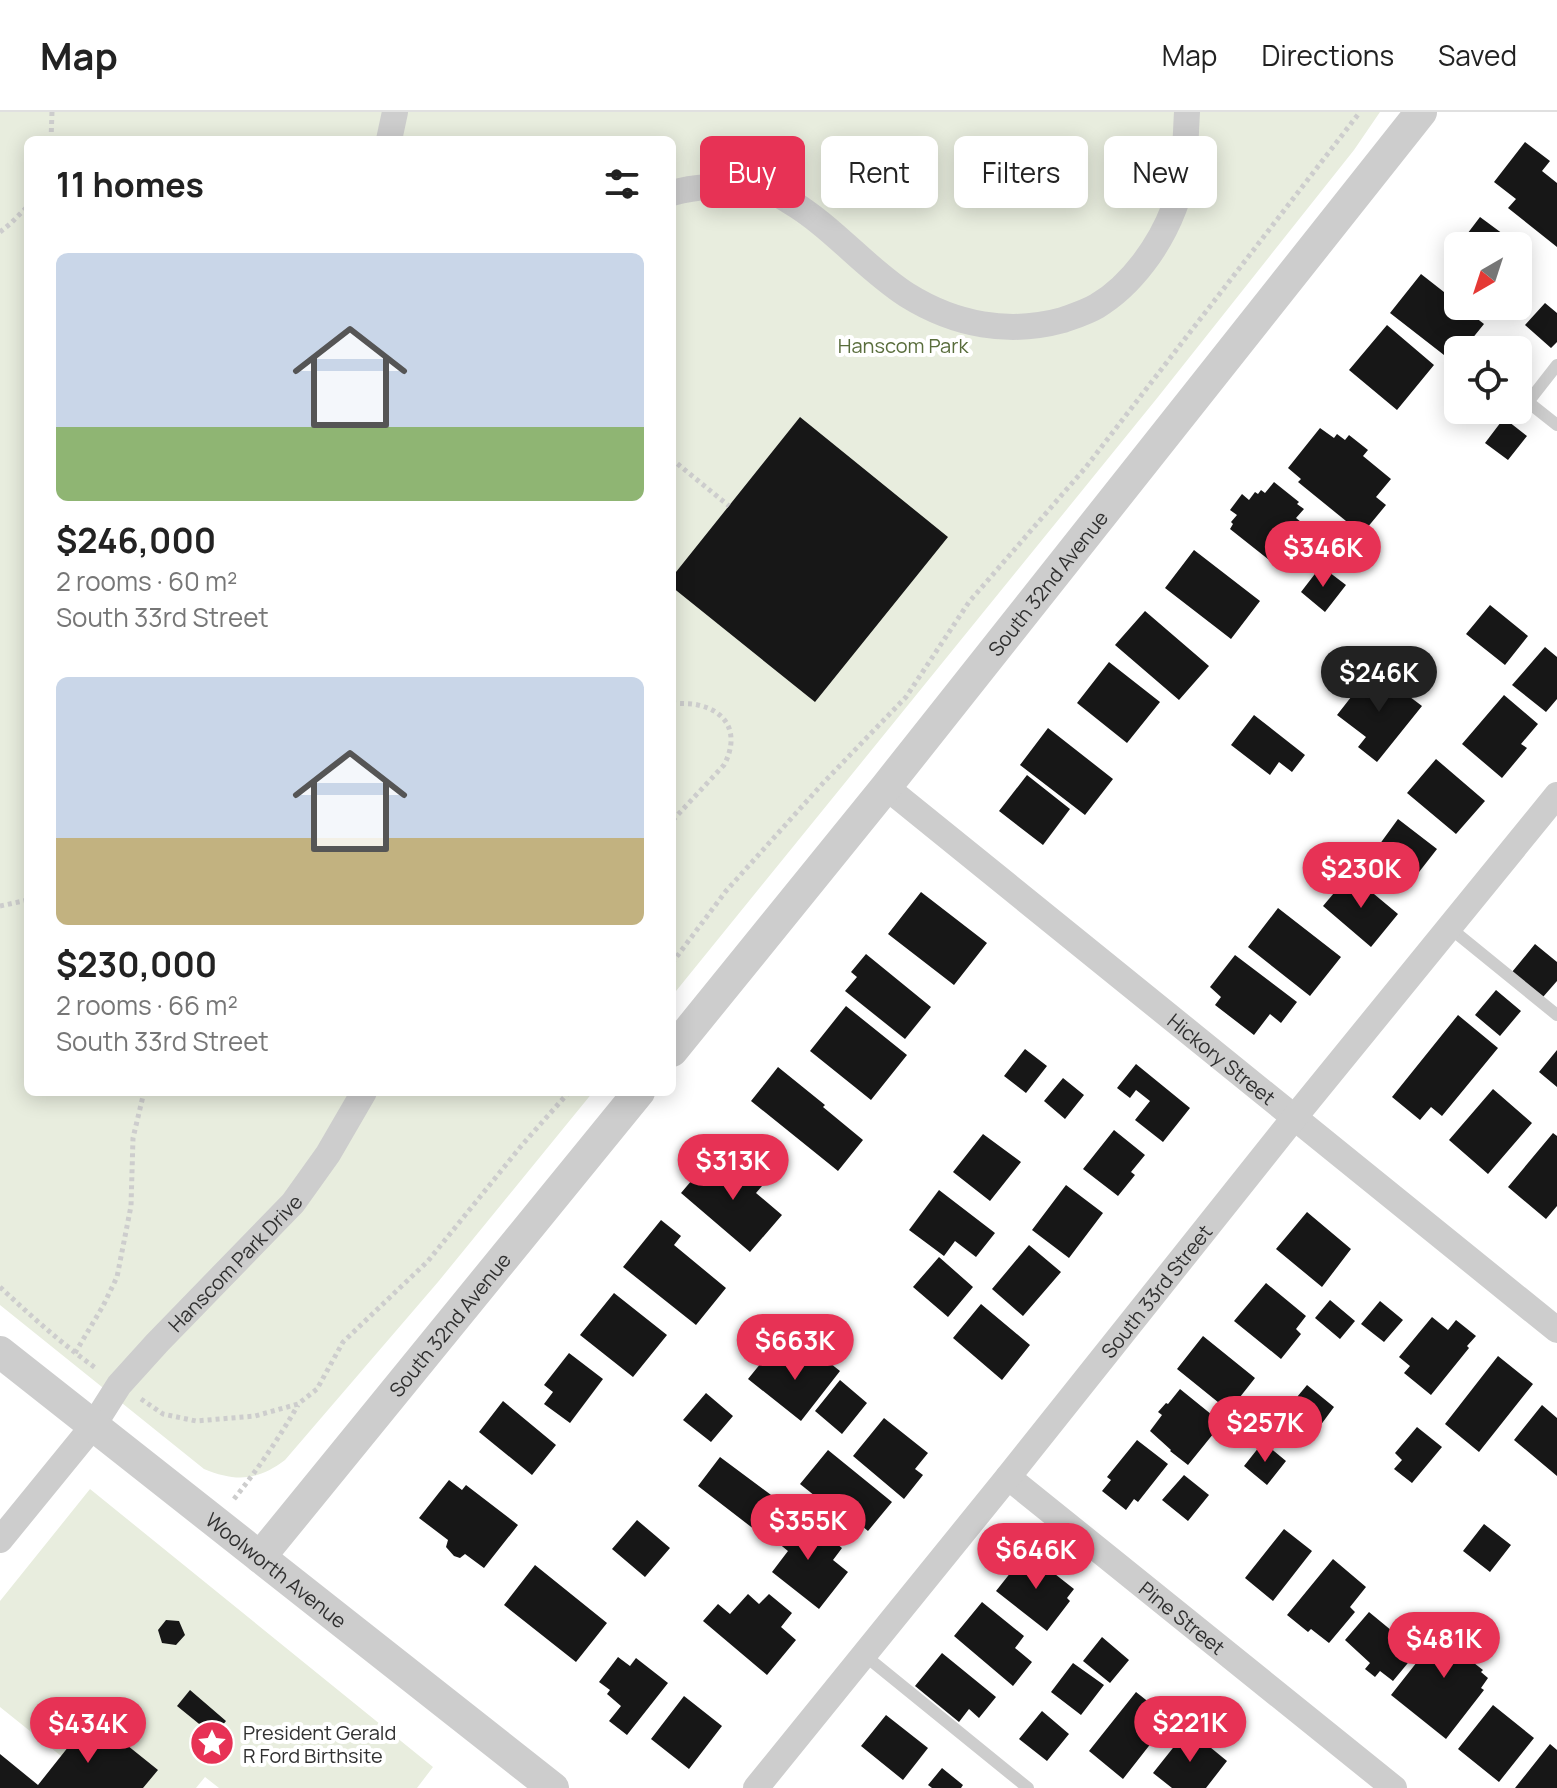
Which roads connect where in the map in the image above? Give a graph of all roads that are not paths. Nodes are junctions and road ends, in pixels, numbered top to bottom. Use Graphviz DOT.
graph roads {
  1 [pos="395,112"];
  2 [pos="1187,112"];
  3 [pos="1421,112"];
  4 [pos="390,136"];
  5 [pos="676,192"];
  6 [pos="1557,365"];
  7 [pos="1557,425"];
  8 [pos="886,787"];
  9 [pos="1557,795"];
  10 [pos="1450,928"];
  11 [pos="1557,1015"];
  12 [pos="676,1046"];
  13 [pos="362,1096"];
  14 [pos="636,1096"];
  15 [pos="1294,1118"];
  16 [pos="1557,1330"];
  17 [pos="0,1352"];
  18 [pos="93,1426"];
  19 [pos="1008,1477"];
  20 [pos="0,1540"];
  21 [pos="260,1557"];
  22 [pos="863,1654"];
  23 [pos="553,1788"];
  24 [pos="756,1788"];
  25 [pos="1028,1788"];
  26 [pos="1394,1788"];
  1 -- 4 [label="street"];
  2 -- 5 [label="street"];
  3 -- 8 [label="street, South 32nd Avenue"];
  6 -- 7 [label="lane"];
  8 -- 12 [label="street, South 32nd Avenue"];
  8 -- 15 [label="street, Hickory Street"];
  9 -- 10 [label="street, South 33rd Street"];
  10 -- 11 [label="lane"];
  10 -- 15 [label="street, South 33rd Street"];
  13 -- 18 [label="street, Hanscom Park Drive"];
  14 -- 21 [label="street, South 32nd Avenue"];
  15 -- 16 [label="street, Hickory Street"];
  15 -- 19 [label="street, South 33rd Street"];
  17 -- 18 [label="street, Woolworth Avenue"];
  18 -- 20 [label="street, Hanscom Park Drive"];
  18 -- 21 [label="street, Woolworth Avenue"];
  19 -- 22 [label="street, South 33rd Street"];
  19 -- 26 [label="street, Pine Street"];
  21 -- 23 [label="street, Woolworth Avenue"];
  22 -- 24 [label="street, South 33rd Street"];
  22 -- 25 [label="lane"];
}
